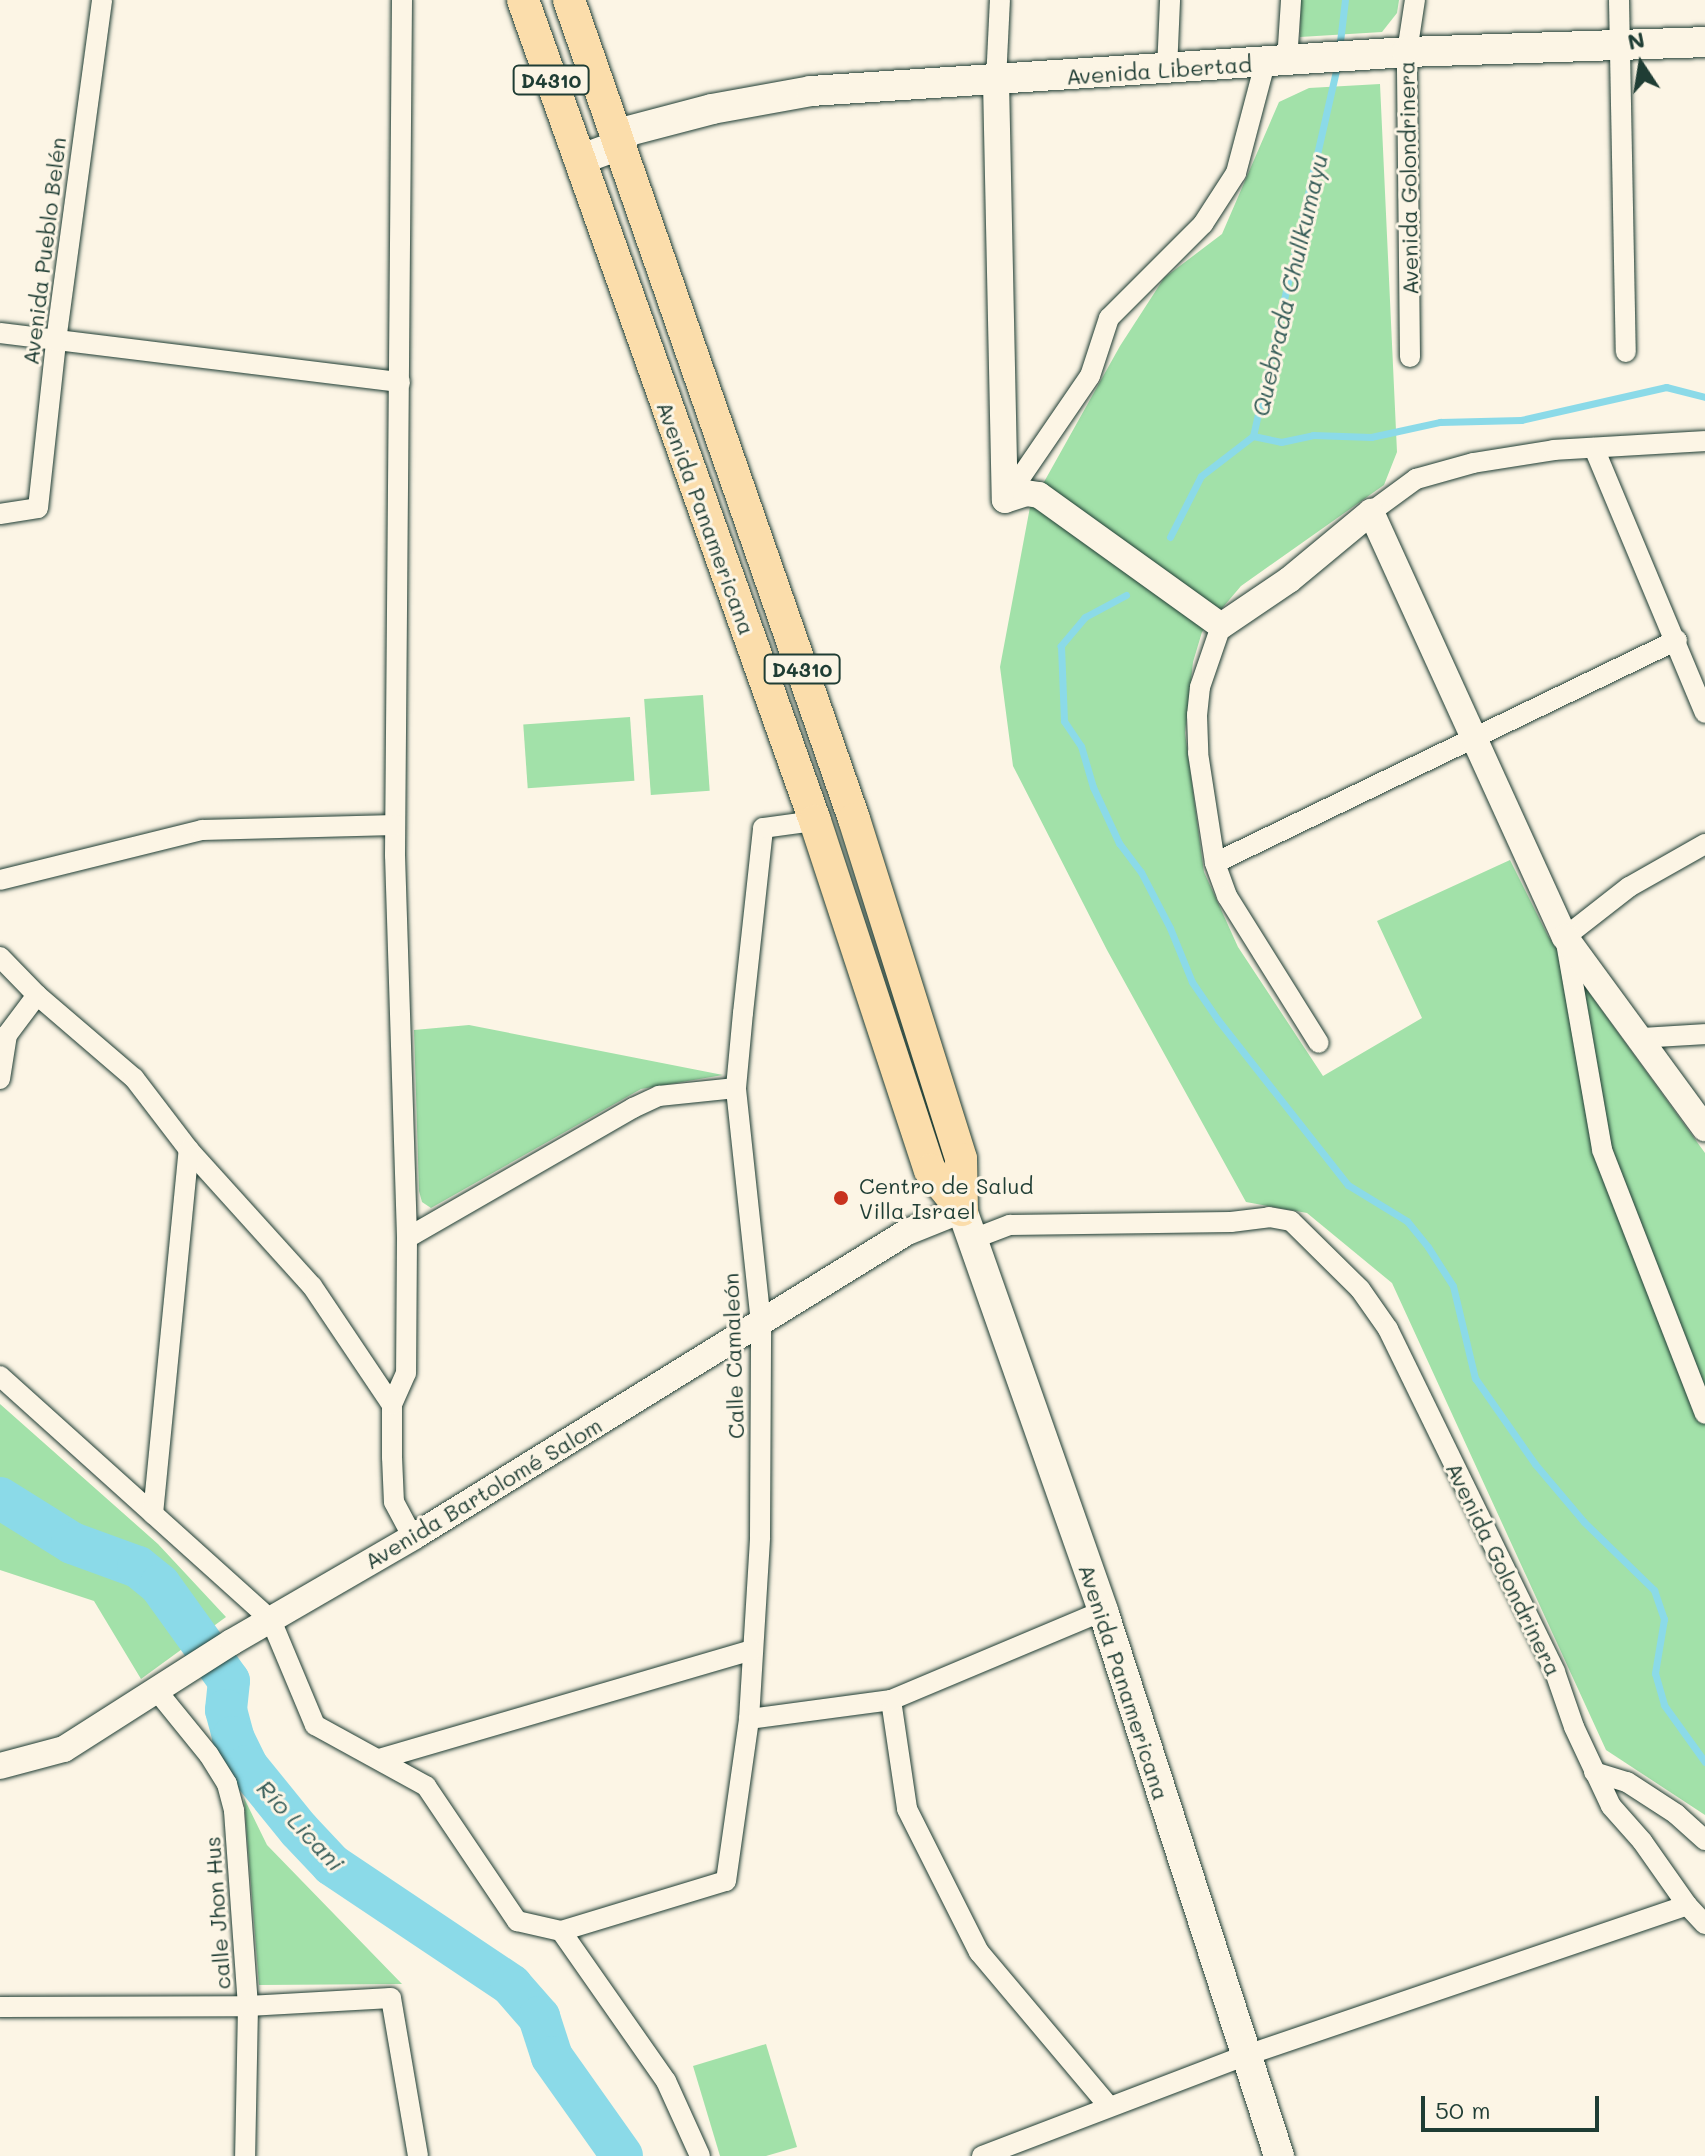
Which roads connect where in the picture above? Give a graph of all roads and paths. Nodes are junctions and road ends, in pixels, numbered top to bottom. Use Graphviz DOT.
graph roads {
  1 [pos="102,0"];
  2 [pos="402,0"];
  3 [pos="523,0"];
  4 [pos="569,0"];
  5 [pos="1000,0"];
  6 [pos="1170,0"];
  7 [pos="1291,0"];
  8 [pos="1415,0"];
  9 [pos="1619,0"];
  10 [pos="1705,42"];
  11 [pos="1620,44"];
  12 [pos="1392,54"];
  13 [pos="1289,61"];
  14 [pos="1167,70"];
  15 [pos="996,81"];
  16 [pos="619,139"];
  17 [pos="579,160"];
  18 [pos="0,333"];
  19 [pos="56,341"];
  20 [pos="1626,352"];
  21 [pos="1410,357"];
  22 [pos="400,382"];
  23 [pos="1705,441"];
  24 [pos="1594,448"];
  25 [pos="1005,500"];
  26 [pos="1371,512"];
  27 [pos="0,514"];
  28 [pos="1221,626"];
  29 [pos="1677,640"];
  30 [pos="1705,713"];
  31 [pos="1474,740"];
  32 [pos="815,821"];
  33 [pos="395,825"];
  34 [pos="1705,844"];
  35 [pos="1215,863"];
  36 [pos="0,880"];
  37 [pos="1565,937"];
  38 [pos="0,957"];
  39 [pos="37,995"];
  40 [pos="1705,1034"];
  41 [pos="1640,1038"];
  42 [pos="1319,1043"];
  43 [pos="0,1079"];
  44 [pos="736,1088"];
  45 [pos="1705,1128"];
  46 [pos="189,1150"];
  47 [pos="968,1224"];
  48 [pos="407,1238"];
  49 [pos="761,1323"];
  50 [pos="0,1376"];
  51 [pos="392,1405"];
  52 [pos="1705,1414"];
  53 [pos="153,1514"];
  54 [pos="413,1537"];
  55 [pos="1103,1611"];
  56 [pos="271,1620"];
  57 [pos="751,1650"];
  58 [pos="157,1691"];
  59 [pos="891,1700"];
  60 [pos="749,1719"];
  61 [pos="379,1759"];
  62 [pos="0,1766"];
  63 [pos="1594,1772"];
  64 [pos="1705,1840"];
  65 [pos="1687,1905"];
  66 [pos="1705,1924"];
  67 [pos="561,1931"];
  68 [pos="248,2006"];
  69 [pos="0,2007"];
  70 [pos="1244,2056"];
  71 [pos="1108,2105"];
  72 [pos="245,2156"];
  73 [pos="418,2156"];
  74 [pos="700,2156"];
  75 [pos="982,2156"];
  76 [pos="1279,2156"];
  1 -- 19 [label="street, Avenida Pueblo Belén"];
  2 -- 22 [label="street"];
  3 -- 17 [label="main road, Avenida Panamericana / D4310"];
  4 -- 16 [label="main road, Avenida Panamericana / D4310"];
  5 -- 15 [label="street"];
  6 -- 14 [label="street"];
  7 -- 13 [label="street"];
  8 -- 12 [label="street, Avenida Golondrinera"];
  9 -- 11 [label="street"];
  10 -- 11 [label="main road, Avenida Libertad"];
  11 -- 12 [label="main road, Avenida Libertad"];
  11 -- 20 [label="street"];
  12 -- 13 [label="main road, Avenida Libertad"];
  12 -- 21 [label="street, Avenida Golondrinera"];
  13 -- 14 [label="main road, Avenida Libertad"];
  13 -- 25 [label="street"];
  14 -- 15 [label="main road, Avenida Libertad"];
  15 -- 16 [label="main road, Avenida Libertad"];
  15 -- 25 [label="street"];
  16 -- 17 [label="main road, Avenida Libertad"];
  16 -- 47 [label="main road, Avenida Panamericana / D4310"];
  17 -- 32 [label="main road, Avenida Panamericana / D4310"];
  18 -- 19 [label="street"];
  19 -- 22 [label="street"];
  19 -- 27 [label="street, Avenida Pueblo Belén"];
  22 -- 33 [label="street"];
  23 -- 24 [label="street"];
  24 -- 26 [label="street"];
  24 -- 29 [label="street"];
  25 -- 28 [label="street"];
  26 -- 28 [label="street"];
  26 -- 31 [label="street"];
  28 -- 35 [label="street"];
  29 -- 30 [label="street"];
  29 -- 31 [label="street"];
  31 -- 35 [label="street"];
  31 -- 37 [label="street"];
  32 -- 44 [label="street, Calle Camaleón"];
  32 -- 47 [label="main road, Avenida Panamericana / D4310"];
  33 -- 36 [label="street"];
  33 -- 48 [label="street"];
  34 -- 37 [label="street"];
  35 -- 42 [label="street"];
  37 -- 41 [label="street"];
  37 -- 52 [label="street"];
  38 -- 39 [label="street"];
  39 -- 43 [label="street"];
  39 -- 46 [label="street"];
  40 -- 41 [label="street"];
  41 -- 45 [label="street"];
  44 -- 48 [label="street"];
  44 -- 49 [label="street, Calle Camaleón"];
  46 -- 51 [label="street"];
  46 -- 53 [label="street"];
  47 -- 49 [label="street, Avenida Bartolomé Salom"];
  47 -- 55 [label="main road, Avenida Panamericana / D4310"];
  47 -- 63 [label="street, Avenida Golondrinera"];
  48 -- 51 [label="street"];
  49 -- 54 [label="street, Avenida Bartolomé Salom"];
  49 -- 57 [label="street, Calle Camaleón"];
  50 -- 53 [label="street"];
  51 -- 54 [label="street"];
  53 -- 56 [label="street"];
  54 -- 56 [label="street, Avenida Bartolomé Salom"];
  55 -- 59 [label="street"];
  55 -- 70 [label="main road, Avenida Panamericana / D4310"];
  56 -- 58 [label="street, Avenida Bartolomé Salom"];
  56 -- 61 [label="street"];
  57 -- 60 [label="street, Calle Camaleón"];
  57 -- 61 [label="street"];
  58 -- 62 [label="street, Avenida Bartolomé Salom"];
  58 -- 68 [label="street, calle Jhon Hus"];
  59 -- 60 [label="street"];
  59 -- 71 [label="street"];
  60 -- 67 [label="street, Calle Camaleón"];
  61 -- 67 [label="street"];
  63 -- 64 [label="street"];
  63 -- 65 [label="street, Avenida Golondrinera"];
  65 -- 66 [label="street, Avenida Golondrinera"];
  65 -- 70 [label="street"];
  67 -- 74 [label="street"];
  68 -- 69 [label="street"];
  68 -- 72 [label="street, calle Jhon Hus"];
  68 -- 73 [label="street"];
  70 -- 71 [label="street"];
  70 -- 76 [label="main road, Avenida Panamericana / D4310"];
  71 -- 75 [label="street"];
}
